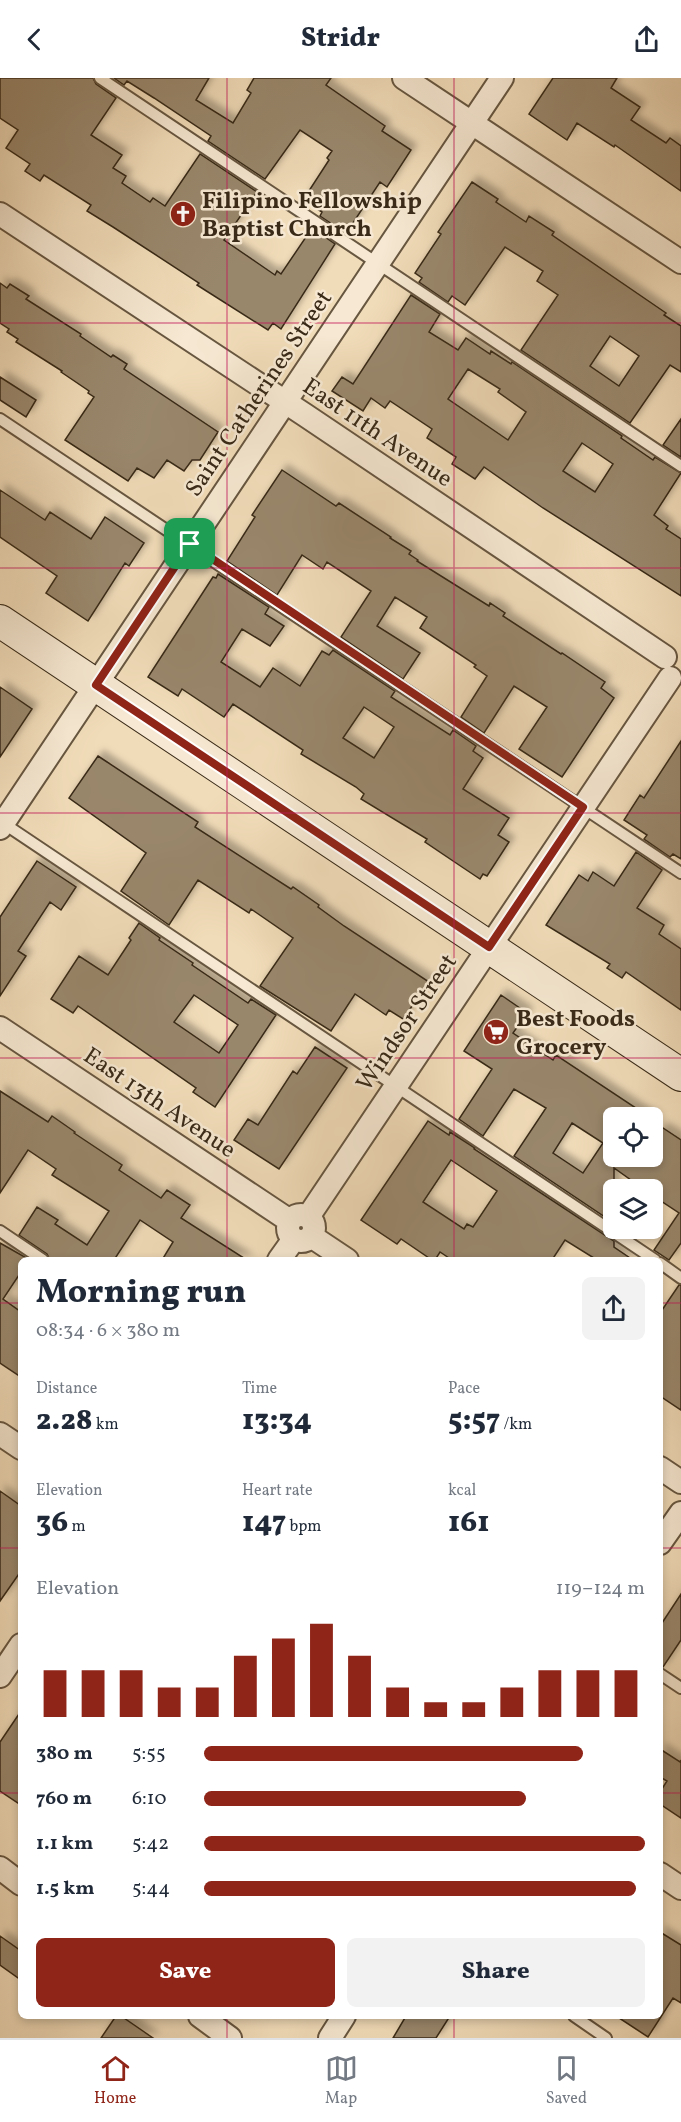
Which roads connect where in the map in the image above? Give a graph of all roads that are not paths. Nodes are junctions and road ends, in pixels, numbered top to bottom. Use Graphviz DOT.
graph roads {
  1 [pos="100,78"];
  2 [pos="405,78"];
  3 [pos="502,78"];
  4 [pos="472,123"];
  5 [pos="0,214"];
  6 [pos="378,262"];
  7 [pos="681,262"];
  8 [pos="285,402"];
  9 [pos="0,419"];
  10 [pos="681,466"];
  11 [pos="190,544"];
  12 [pos="0,621"];
  13 [pos="674,666"];
  14 [pos="96,685"];
  15 [pos="583,807"];
  16 [pos="1,824"];
  17 [pos="681,873"];
  18 [pos="489,947"];
  19 [pos="0,1028"];
  20 [pos="681,1075"];
  21 [pos="396,1086"];
  22 [pos="300,1228"];
  23 [pos="0,1231"];
  24 [pos="39,1257"];
  25 [pos="281,1257"];
  26 [pos="343,1257"];
  27 [pos="651,1257"];
  28 [pos="663,1265"];
  29 [pos="681,1278"];
  30 [pos="0,1434"];
  31 [pos="18,1446"];
  32 [pos="663,1470"];
  33 [pos="681,1482"];
  34 [pos="681,1513"];
  35 [pos="663,1539"];
  36 [pos="18,1652"];
  37 [pos="0,1676"];
  38 [pos="663,1676"];
  39 [pos="681,1688"];
  40 [pos="0,1868"];
  41 [pos="663,1876"];
  42 [pos="18,1882"];
  43 [pos="681,1888"];
  44 [pos="204,2019"];
  45 [pos="342,2019"];
  46 [pos="578,2019"];
  47 [pos="230,2038"];
  48 [pos="330,2038"];
  49 [pos="606,2038"];
  1 -- 6 [label="lane"];
  2 -- 4 [label="street"];
  3 -- 4 [label="street, Saint Catherines Street"];
  4 -- 6 [label="street, Saint Catherines Street"];
  4 -- 7 [label="street"];
  5 -- 8 [label="street, East 11th Avenue"];
  6 -- 8 [label="street, Saint Catherines Street"];
  6 -- 10 [label="lane"];
  8 -- 11 [label="street, Saint Catherines Street"];
  8 -- 13 [label="street, East 11th Avenue"];
  9 -- 11 [label="lane"];
  11 -- 14 [label="street, Saint Catherines Street"];
  11 -- 15 [label="lane"];
  12 -- 14 [label="street"];
  13 -- 15 [label="street, Windsor Street"];
  14 -- 16 [label="street, Saint Catherines Street"];
  14 -- 18 [label="street"];
  15 -- 17 [label="lane"];
  15 -- 18 [label="street, Windsor Street"];
  16 -- 21 [label="lane"];
  18 -- 20 [label="street"];
  18 -- 21 [label="street, Windsor Street"];
  19 -- 22 [label="street, East 13th Avenue"];
  21 -- 22 [label="street, Windsor Street"];
  21 -- 27 [label="lane"];
  22 -- 25 [label="street, Windsor Street"];
  22 -- 26 [label="street, East 13th Avenue"];
  23 -- 24 [label="lane"];
  28 -- 29 [label="lane"];
  30 -- 31 [label="street"];
  32 -- 33 [label="street"];
  34 -- 35 [label="street"];
  36 -- 37 [label="street"];
  38 -- 39 [label="lane"];
  40 -- 42 [label="street"];
  41 -- 43 [label="street"];
  44 -- 47 [label="street"];
  45 -- 48 [label="street"];
  46 -- 49 [label="lane"];
}
